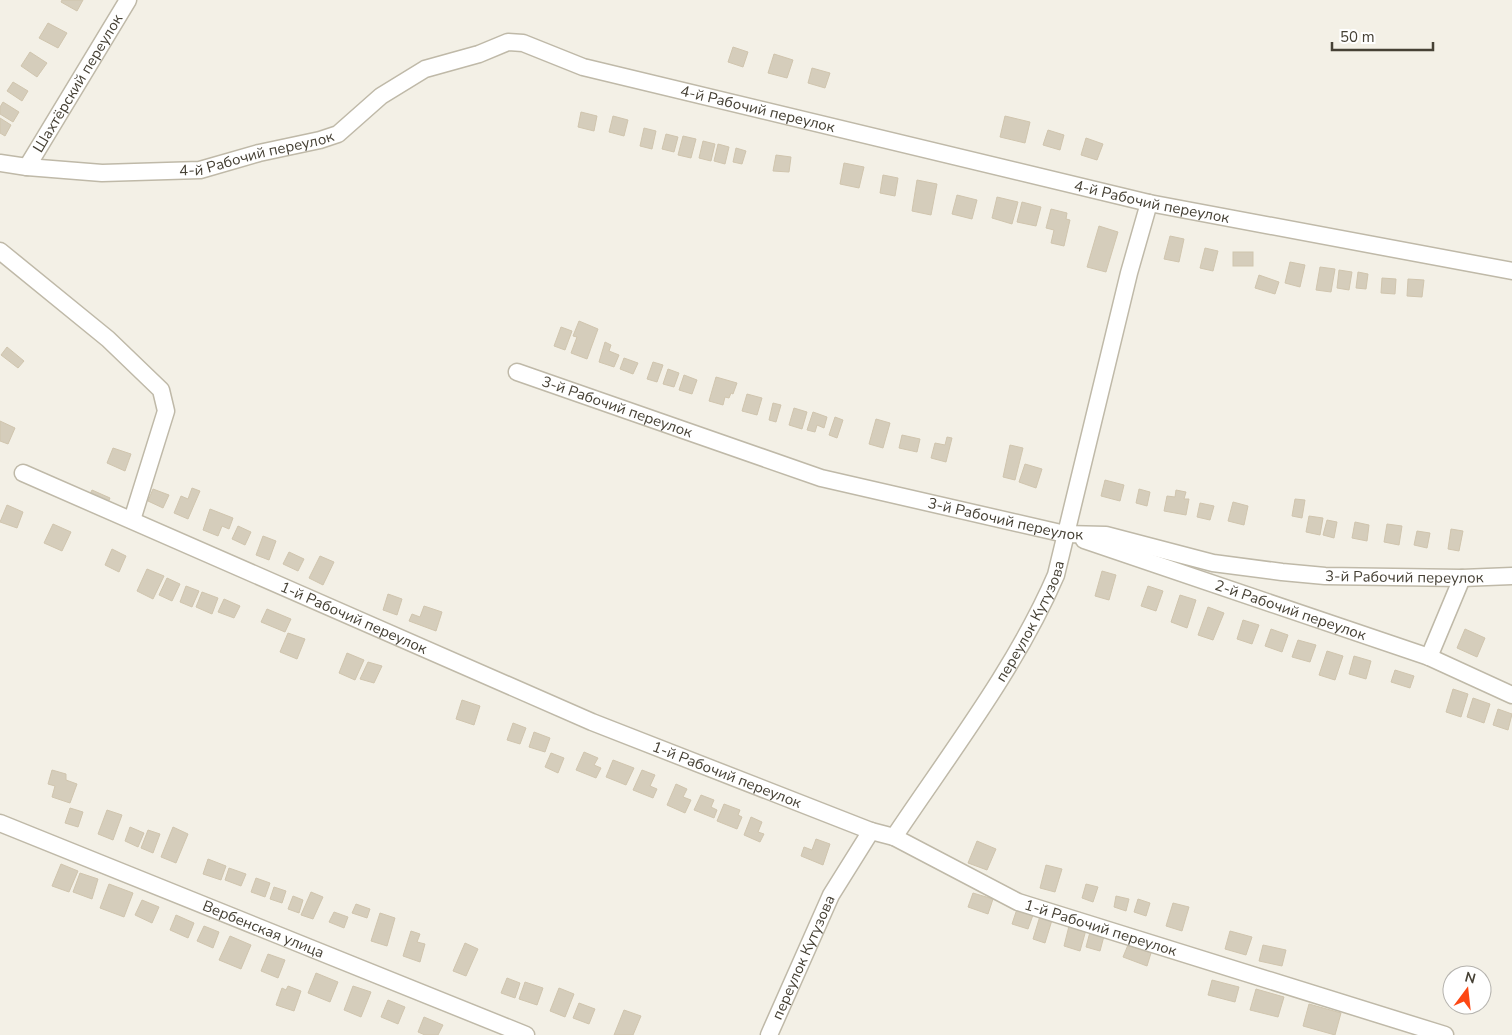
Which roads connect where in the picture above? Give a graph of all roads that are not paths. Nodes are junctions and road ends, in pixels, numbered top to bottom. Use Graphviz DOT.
graph roads {
  1 [pos="128,0"];
  2 [pos="0,164"];
  3 [pos="27,167"];
  4 [pos="1149,203"];
  5 [pos="0,251"];
  6 [pos="1512,271"];
  7 [pos="516,372"];
  8 [pos="23,473"];
  9 [pos="132,520"];
  10 [pos="1065,534"];
  11 [pos="1512,576"];
  12 [pos="1462,578"];
  13 [pos="1429,657"];
  14 [pos="1512,695"];
  15 [pos="0,823"];
  16 [pos="871,831"];
  17 [pos="894,837"];
  18 [pos="526,1035"];
  19 [pos="769,1035"];
  20 [pos="1445,1035"];
  1 -- 3 [label="street, Шахтёрский переулок"];
  2 -- 3 [label="street, 4-й Рабочий переулок"];
  3 -- 4 [label="street, 4-й Рабочий переулок"];
  4 -- 6 [label="street, 4-й Рабочий переулок"];
  4 -- 10 [label="street, переулок Кутузова"];
  5 -- 9 [label="street"];
  7 -- 10 [label="street, 3-й Рабочий переулок"];
  8 -- 9 [label="street, 1-й Рабочий переулок"];
  9 -- 16 [label="street, 1-й Рабочий переулок"];
  10 -- 12 [label="street, 3-й Рабочий переулок"];
  10 -- 13 [label="street, 2-й Рабочий переулок"];
  10 -- 17 [label="street, переулок Кутузова"];
  11 -- 12 [label="street, 3-й Рабочий переулок"];
  12 -- 13 [label="street"];
  13 -- 14 [label="street, 2-й Рабочий переулок"];
  15 -- 18 [label="street, Вербенская улица"];
  16 -- 17 [label="street, 1-й Рабочий переулок"];
  16 -- 19 [label="street, переулок Кутузова"];
  17 -- 20 [label="street, 1-й Рабочий переулок"];
}
